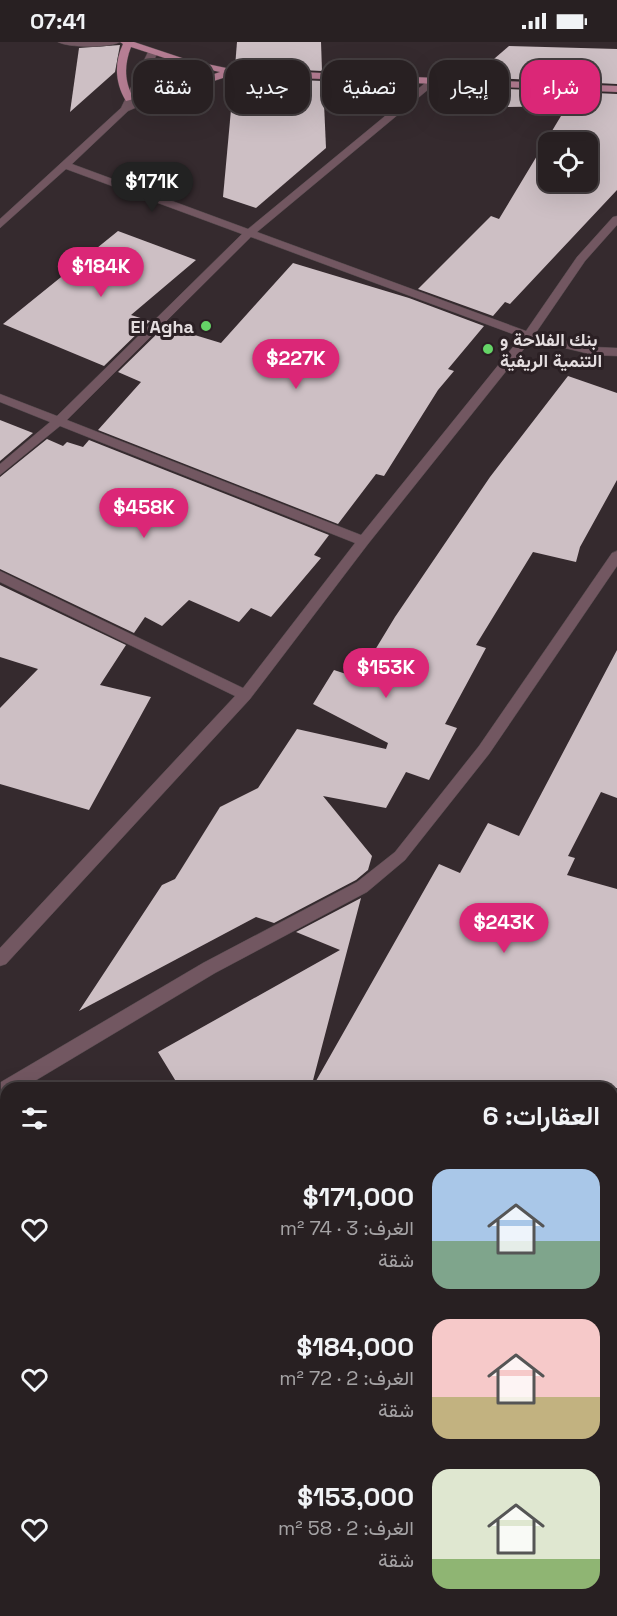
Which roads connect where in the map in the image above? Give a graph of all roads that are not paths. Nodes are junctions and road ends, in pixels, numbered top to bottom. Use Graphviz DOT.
graph roads {
  1 [pos="63,42"];
  2 [pos="115,42"];
  3 [pos="126,42"];
  4 [pos="153,52"];
  5 [pos="179,60"];
  6 [pos="310,76"];
  7 [pos="429,81"];
  8 [pos="429,84"];
  9 [pos="509,84"];
  10 [pos="617,88"];
  11 [pos="133,103"];
  12 [pos="127,104"];
  13 [pos="65,165"];
  14 [pos="617,219"];
  15 [pos="0,225"];
  16 [pos="248,234"];
  17 [pos="528,336"];
  18 [pos="617,352"];
  19 [pos="0,398"];
  20 [pos="59,421"];
  21 [pos="0,471"];
  22 [pos="363,541"];
  23 [pos="617,556"];
  24 [pos="0,576"];
  25 [pos="245,695"];
  26 [pos="0,959"];
  27 [pos="17,1082"];
  1 -- 2 [label="street"];
  3 -- 4 [label="main road"];
  3 -- 12 [label="main road"];
  4 -- 5 [label="main road"];
  4 -- 12 [label="street"];
  6 -- 7 [label="main road"];
  8 -- 16 [label="street"];
  9 -- 10 [label="main road"];
  11 -- 12 [label="street"];
  12 -- 13 [label="street"];
  13 -- 15 [label="street"];
  13 -- 16 [label="street"];
  14 -- 17 [label="street"];
  16 -- 17 [label="street"];
  16 -- 20 [label="street"];
  17 -- 18 [label="street"];
  17 -- 22 [label="street"];
  19 -- 20 [label="street"];
  20 -- 21 [label="street"];
  20 -- 22 [label="street"];
  22 -- 25 [label="street"];
  23 -- 27 [label="street"];
  24 -- 25 [label="street"];
  25 -- 26 [label="street"];
}
